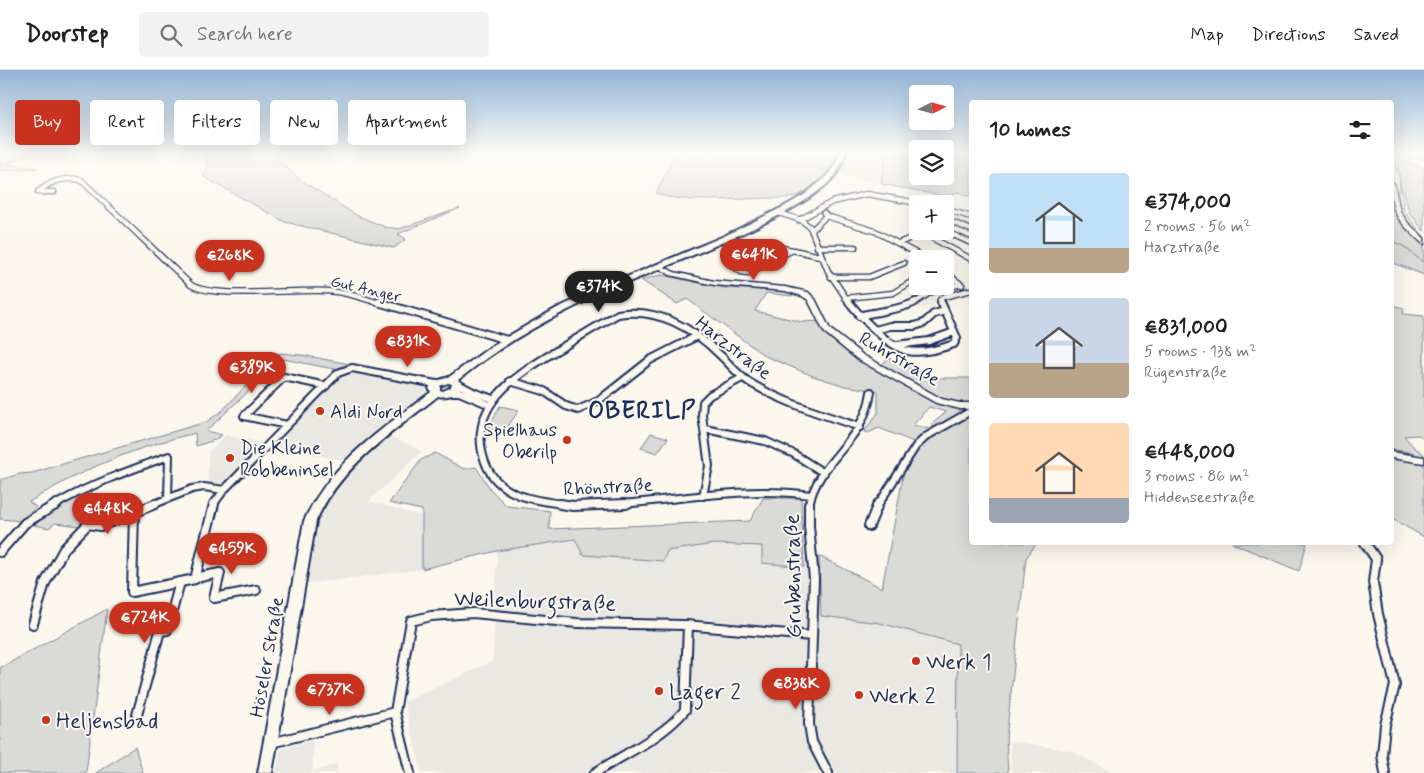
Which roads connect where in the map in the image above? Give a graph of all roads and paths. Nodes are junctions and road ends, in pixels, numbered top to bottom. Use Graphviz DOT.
graph roads {
  1 [pos="47,185"];
  2 [pos="86,185"];
  3 [pos="822,185"];
  4 [pos="54,192"];
  5 [pos="1394,198"];
  6 [pos="909,201"];
  7 [pos="816,210"];
  8 [pos="954,212"];
  9 [pos="779,213"];
  10 [pos="826,216"];
  11 [pos="969,216"];
  12 [pos="799,220"];
  13 [pos="954,223"];
  14 [pos="969,229"];
  15 [pos="812,230"];
  16 [pos="954,235"];
  17 [pos="909,239"];
  18 [pos="939,240"];
  19 [pos="969,242"];
  20 [pos="1424,242"];
  21 [pos="899,243"];
  22 [pos="817,247"];
  23 [pos="855,247"];
  24 [pos="793,250"];
  25 [pos="911,250"];
  26 [pos="820,256"];
  27 [pos="969,257"];
  28 [pos="904,263"];
  29 [pos="664,269"];
  30 [pos="831,277"];
  31 [pos="954,279"];
  32 [pos="909,283"];
  33 [pos="961,284"];
  34 [pos="969,289"];
  35 [pos="969,290"];
  36 [pos="845,298"];
  37 [pos="945,311"];
  38 [pos="859,316"];
  39 [pos="876,330"];
  40 [pos="954,332"];
  41 [pos="697,336"];
  42 [pos="507,340"];
  43 [pos="896,345"];
  44 [pos="742,378"];
  45 [pos="510,381"];
  46 [pos="454,382"];
  47 [pos="326,386"];
  48 [pos="437,388"];
  49 [pos="450,392"];
  50 [pos="871,392"];
  51 [pos="492,402"];
  52 [pos="969,408"];
  53 [pos="969,409"];
  54 [pos="287,426"];
  55 [pos="860,427"];
  56 [pos="705,429"];
  57 [pos="1394,455"];
  58 [pos="1424,460"];
  59 [pos="824,473"];
  60 [pos="224,490"];
  61 [pos="811,495"];
  62 [pos="703,496"];
  63 [pos="168,498"];
  64 [pos="134,512"];
  65 [pos="869,526"];
  66 [pos="1366,545"];
  67 [pos="0,552"];
  68 [pos="195,579"];
  69 [pos="180,582"];
  70 [pos="256,590"];
  71 [pos="33,624"];
  72 [pos="688,625"];
  73 [pos="812,636"];
  74 [pos="395,712"];
  75 [pos="137,715"];
  76 [pos="271,743"];
  77 [pos="266,773"];
  78 [pos="410,773"];
  79 [pos="595,773"];
  80 [pos="828,773"];
  81 [pos="1385,773"];
  1 -- 4 [label="street, Gut Anger"];
  2 -- 42 [label="street, Gut Anger"];
  3 -- 9 [label="main road"];
  5 -- 20 [label="main road"];
  6 -- 7 [label="street"];
  7 -- 10 [label="street"];
  7 -- 12 [label="street"];
  8 -- 11 [label="street"];
  9 -- 12 [label="street"];
  9 -- 29 [label="main road"];
  10 -- 15 [label="street"];
  10 -- 21 [label="street"];
  12 -- 15 [label="street"];
  13 -- 14 [label="street"];
  15 -- 22 [label="street"];
  16 -- 19 [label="street"];
  17 -- 21 [label="street"];
  18 -- 27 [label="street"];
  21 -- 25 [label="street"];
  22 -- 23 [label="street"];
  22 -- 26 [label="street"];
  24 -- 24 [label="street"];
  24 -- 26 [label="street"];
  26 -- 30 [label="street"];
  28 -- 30 [label="street"];
  29 -- 42 [label="main road"];
  29 -- 52 [label="main road, Ruhrstraße"];
  30 -- 36 [label="street"];
  31 -- 33 [label="street"];
  32 -- 36 [label="street"];
  33 -- 34 [label="street"];
  33 -- 38 [label="street"];
  35 -- 37 [label="street"];
  36 -- 38 [label="street"];
  37 -- 39 [label="street"];
  37 -- 40 [label="street"];
  38 -- 39 [label="street"];
  39 -- 43 [label="street"];
  40 -- 43 [label="street"];
  40 -- 43 [label="street"];
  41 -- 44 [label="street, Harzstraße"];
  41 -- 45 [label="street, Harzstraße"];
  41 -- 45 [label="street"];
  42 -- 46 [label="main road"];
  44 -- 55 [label="street, Harzstraße"];
  44 -- 56 [label="street"];
  45 -- 51 [label="street, Harzstraße"];
  46 -- 48 [label="main road"];
  46 -- 49 [label="main road"];
  46 -- 51 [label="street"];
  47 -- 48 [label="street"];
  47 -- 54 [label="street"];
  47 -- 54 [label="street"];
  48 -- 49 [label="main road"];
  48 -- 76 [label="main road, Höseler Straße"];
  49 -- 51 [label="street"];
  50 -- 55 [label="street, Grubenstraße"];
  51 -- 62 [label="street, Rhönstraße"];
  53 -- 65 [label="street"];
  54 -- 60 [label="street"];
  55 -- 59 [label="street, Grubenstraße"];
  56 -- 59 [label="street"];
  56 -- 62 [label="street"];
  57 -- 58 [label="main road"];
  59 -- 61 [label="street, Grubenstraße"];
  60 -- 63 [label="street"];
  60 -- 68 [label="street"];
  61 -- 62 [label="street, Rhönstraße"];
  61 -- 73 [label="street, Grubenstraße"];
  63 -- 64 [label="street"];
  63 -- 67 [label="street"];
  64 -- 69 [label="street"];
  64 -- 71 [label="street"];
  66 -- 81 [label="street"];
  68 -- 69 [label="street"];
  68 -- 70 [label="street"];
  69 -- 75 [label="street"];
  72 -- 73 [label="street, Weilenburgstraße"];
  72 -- 74 [label="street, Weilenburgstraße"];
  72 -- 79 [label="street"];
  73 -- 80 [label="street, Grubenstraße"];
  74 -- 76 [label="street"];
  74 -- 78 [label="street, Weilenburgstraße"];
  76 -- 77 [label="main road, Höseler Straße"];
}
